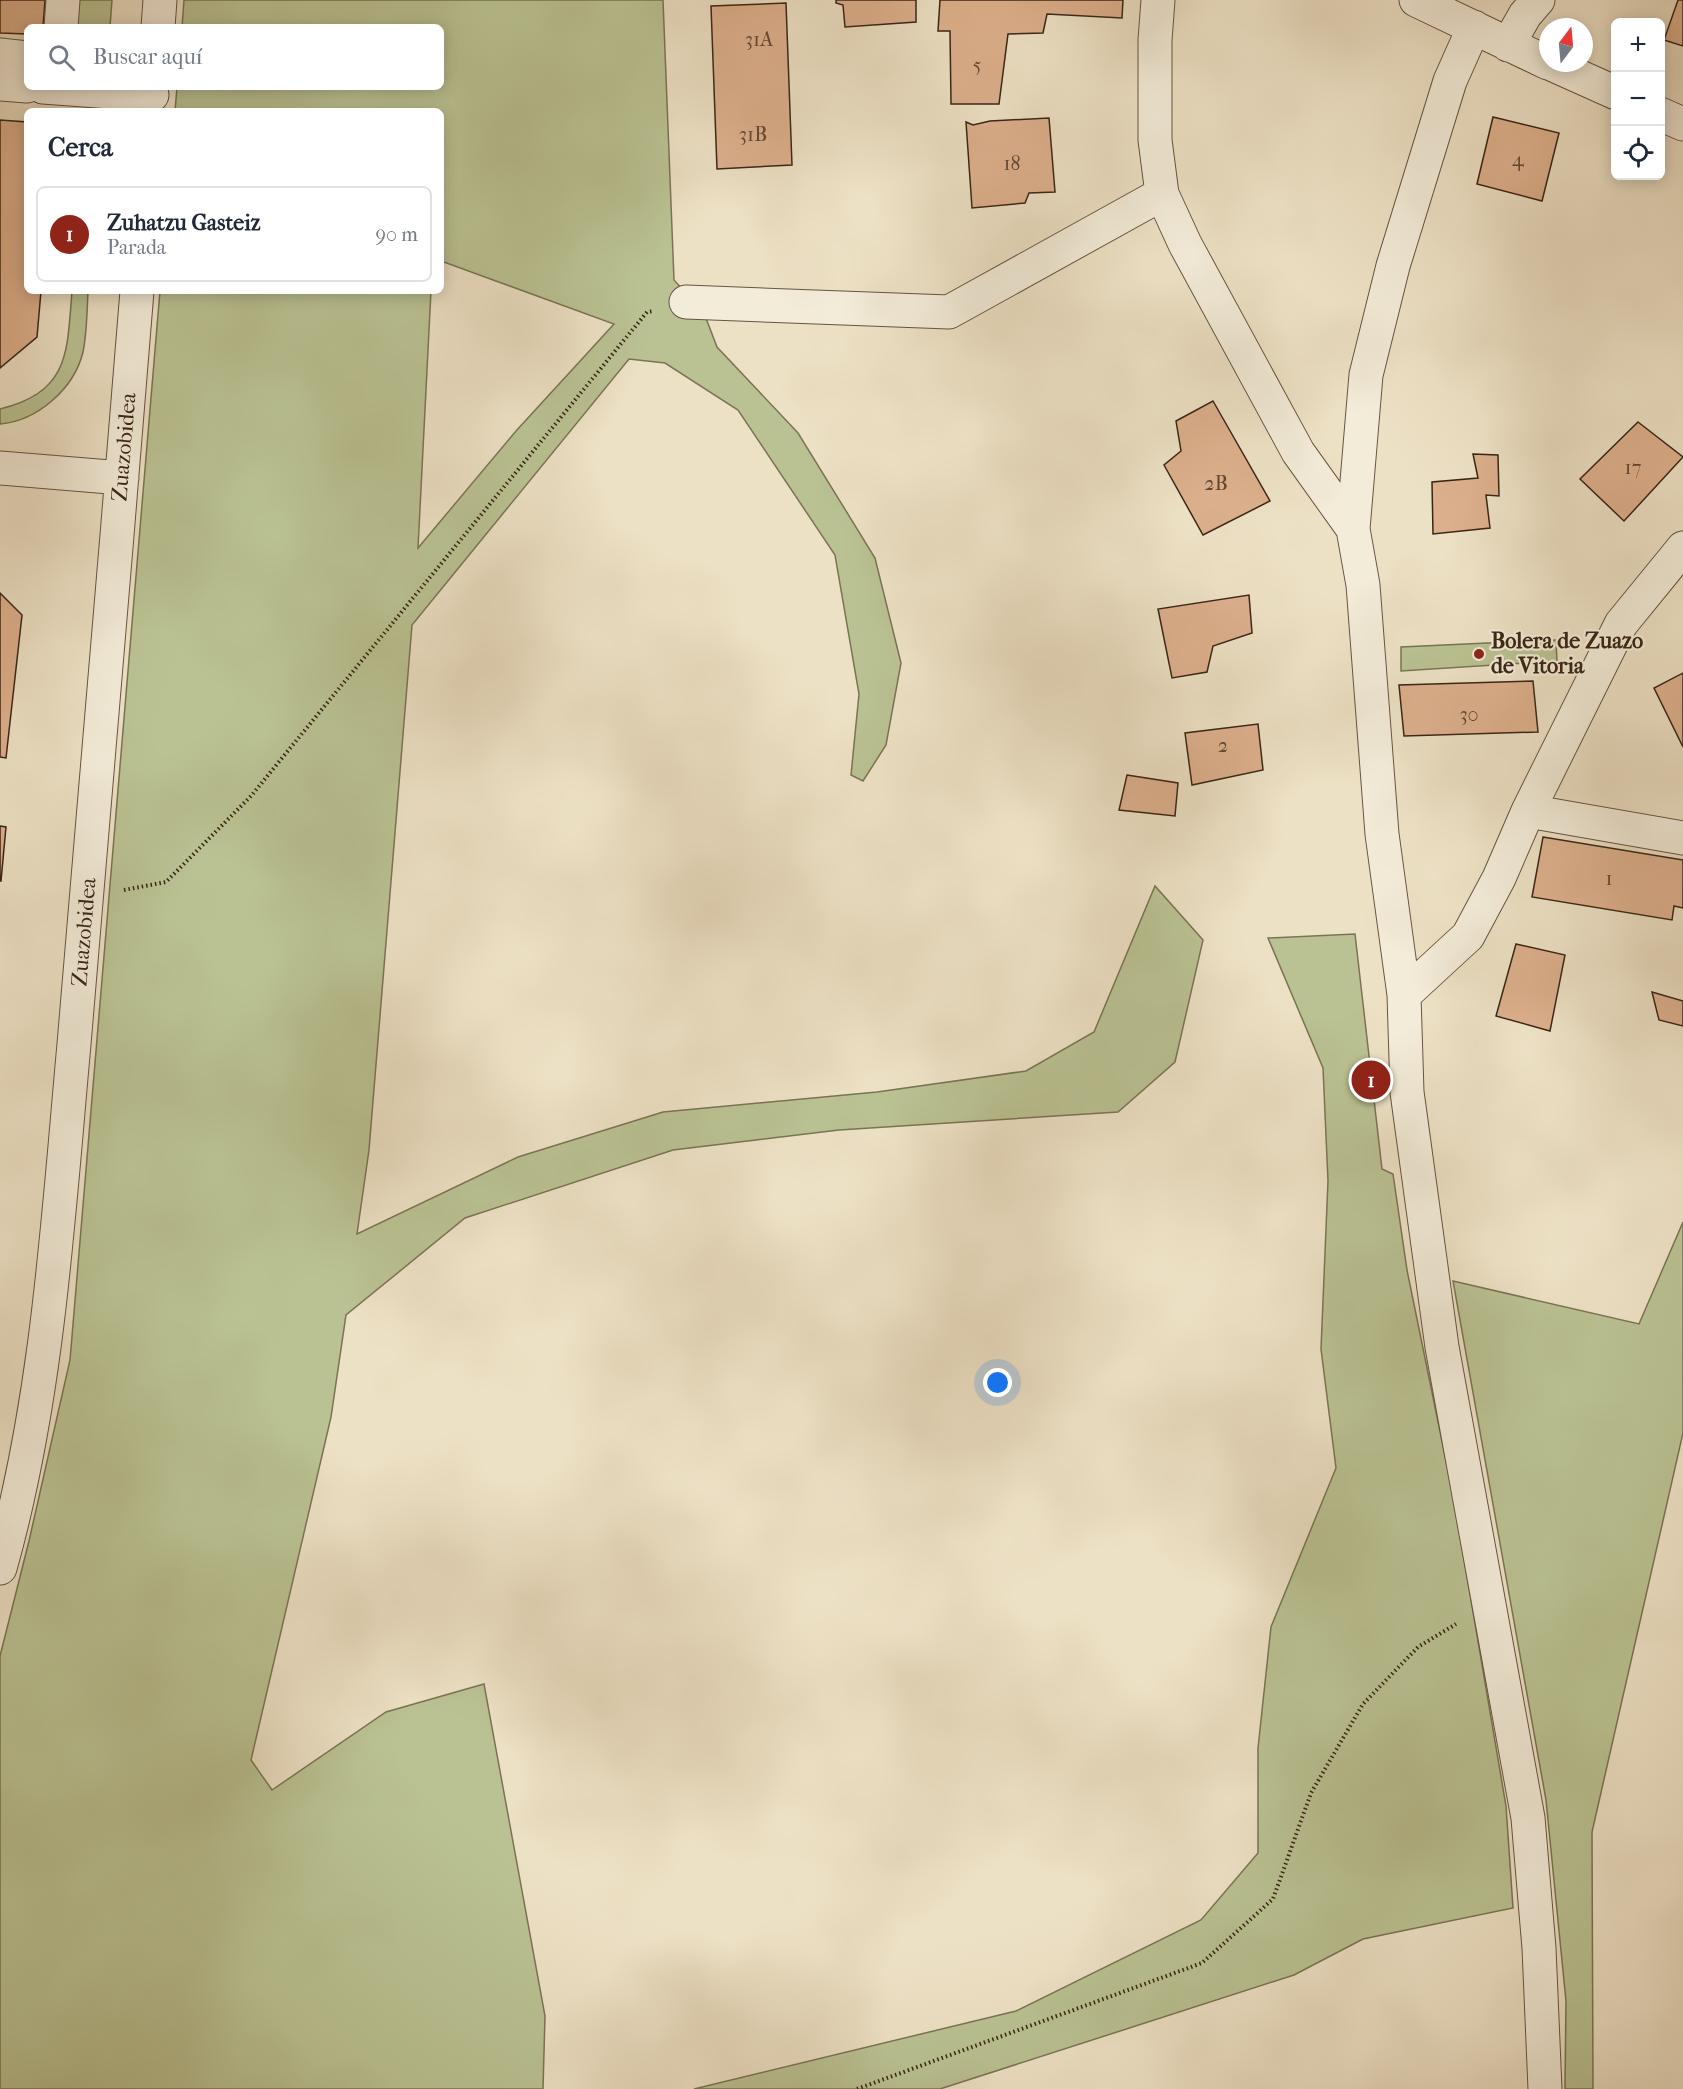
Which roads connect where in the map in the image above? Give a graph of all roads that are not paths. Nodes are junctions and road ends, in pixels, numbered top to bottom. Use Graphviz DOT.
graph roads {
  1 [pos="63,0"];
  2 [pos="160,0"];
  3 [pos="1158,0"];
  4 [pos="1416,0"];
  5 [pos="1538,0"];
  6 [pos="61,24"];
  7 [pos="158,24"];
  8 [pos="1474,27"];
  9 [pos="1508,45"];
  10 [pos="0,55"];
  11 [pos="24,58"];
  12 [pos="1539,59"];
  13 [pos="1568,72"];
  14 [pos="0,84"];
  15 [pos="24,86"];
  16 [pos="73,90"];
  17 [pos="1611,91"];
  18 [pos="152,98"];
  19 [pos="1665,116"];
  20 [pos="1683,124"];
  21 [pos="1162,194"];
  22 [pos="137,294"];
  23 [pos="687,302"];
  24 [pos="0,468"];
  25 [pos="122,478"];
  26 [pos="1353,529"];
  27 [pos="1683,548"];
  28 [pos="1528,811"];
  29 [pos="1683,838"];
  30 [pos="1404,995"];
  31 [pos="0,1568"];
  32 [pos="1545,2089"];
  1 -- 6 [label="street"];
  2 -- 7 [label="street"];
  3 -- 21 [label="street"];
  4 -- 8 [label="street"];
  5 -- 9 [label="street"];
  8 -- 9 [label="street"];
  8 -- 26 [label="street"];
  9 -- 12 [label="street"];
  10 -- 11 [label="street"];
  13 -- 17 [label="street"];
  14 -- 15 [label="street"];
  16 -- 18 [label="street"];
  19 -- 20 [label="street"];
  21 -- 23 [label="street"];
  21 -- 26 [label="street"];
  22 -- 25 [label="street, Zuazobidea"];
  24 -- 25 [label="street"];
  25 -- 31 [label="street, Zuazobidea"];
  26 -- 30 [label="street"];
  27 -- 28 [label="street"];
  28 -- 29 [label="street"];
  28 -- 30 [label="street"];
  30 -- 32 [label="street"];
}
